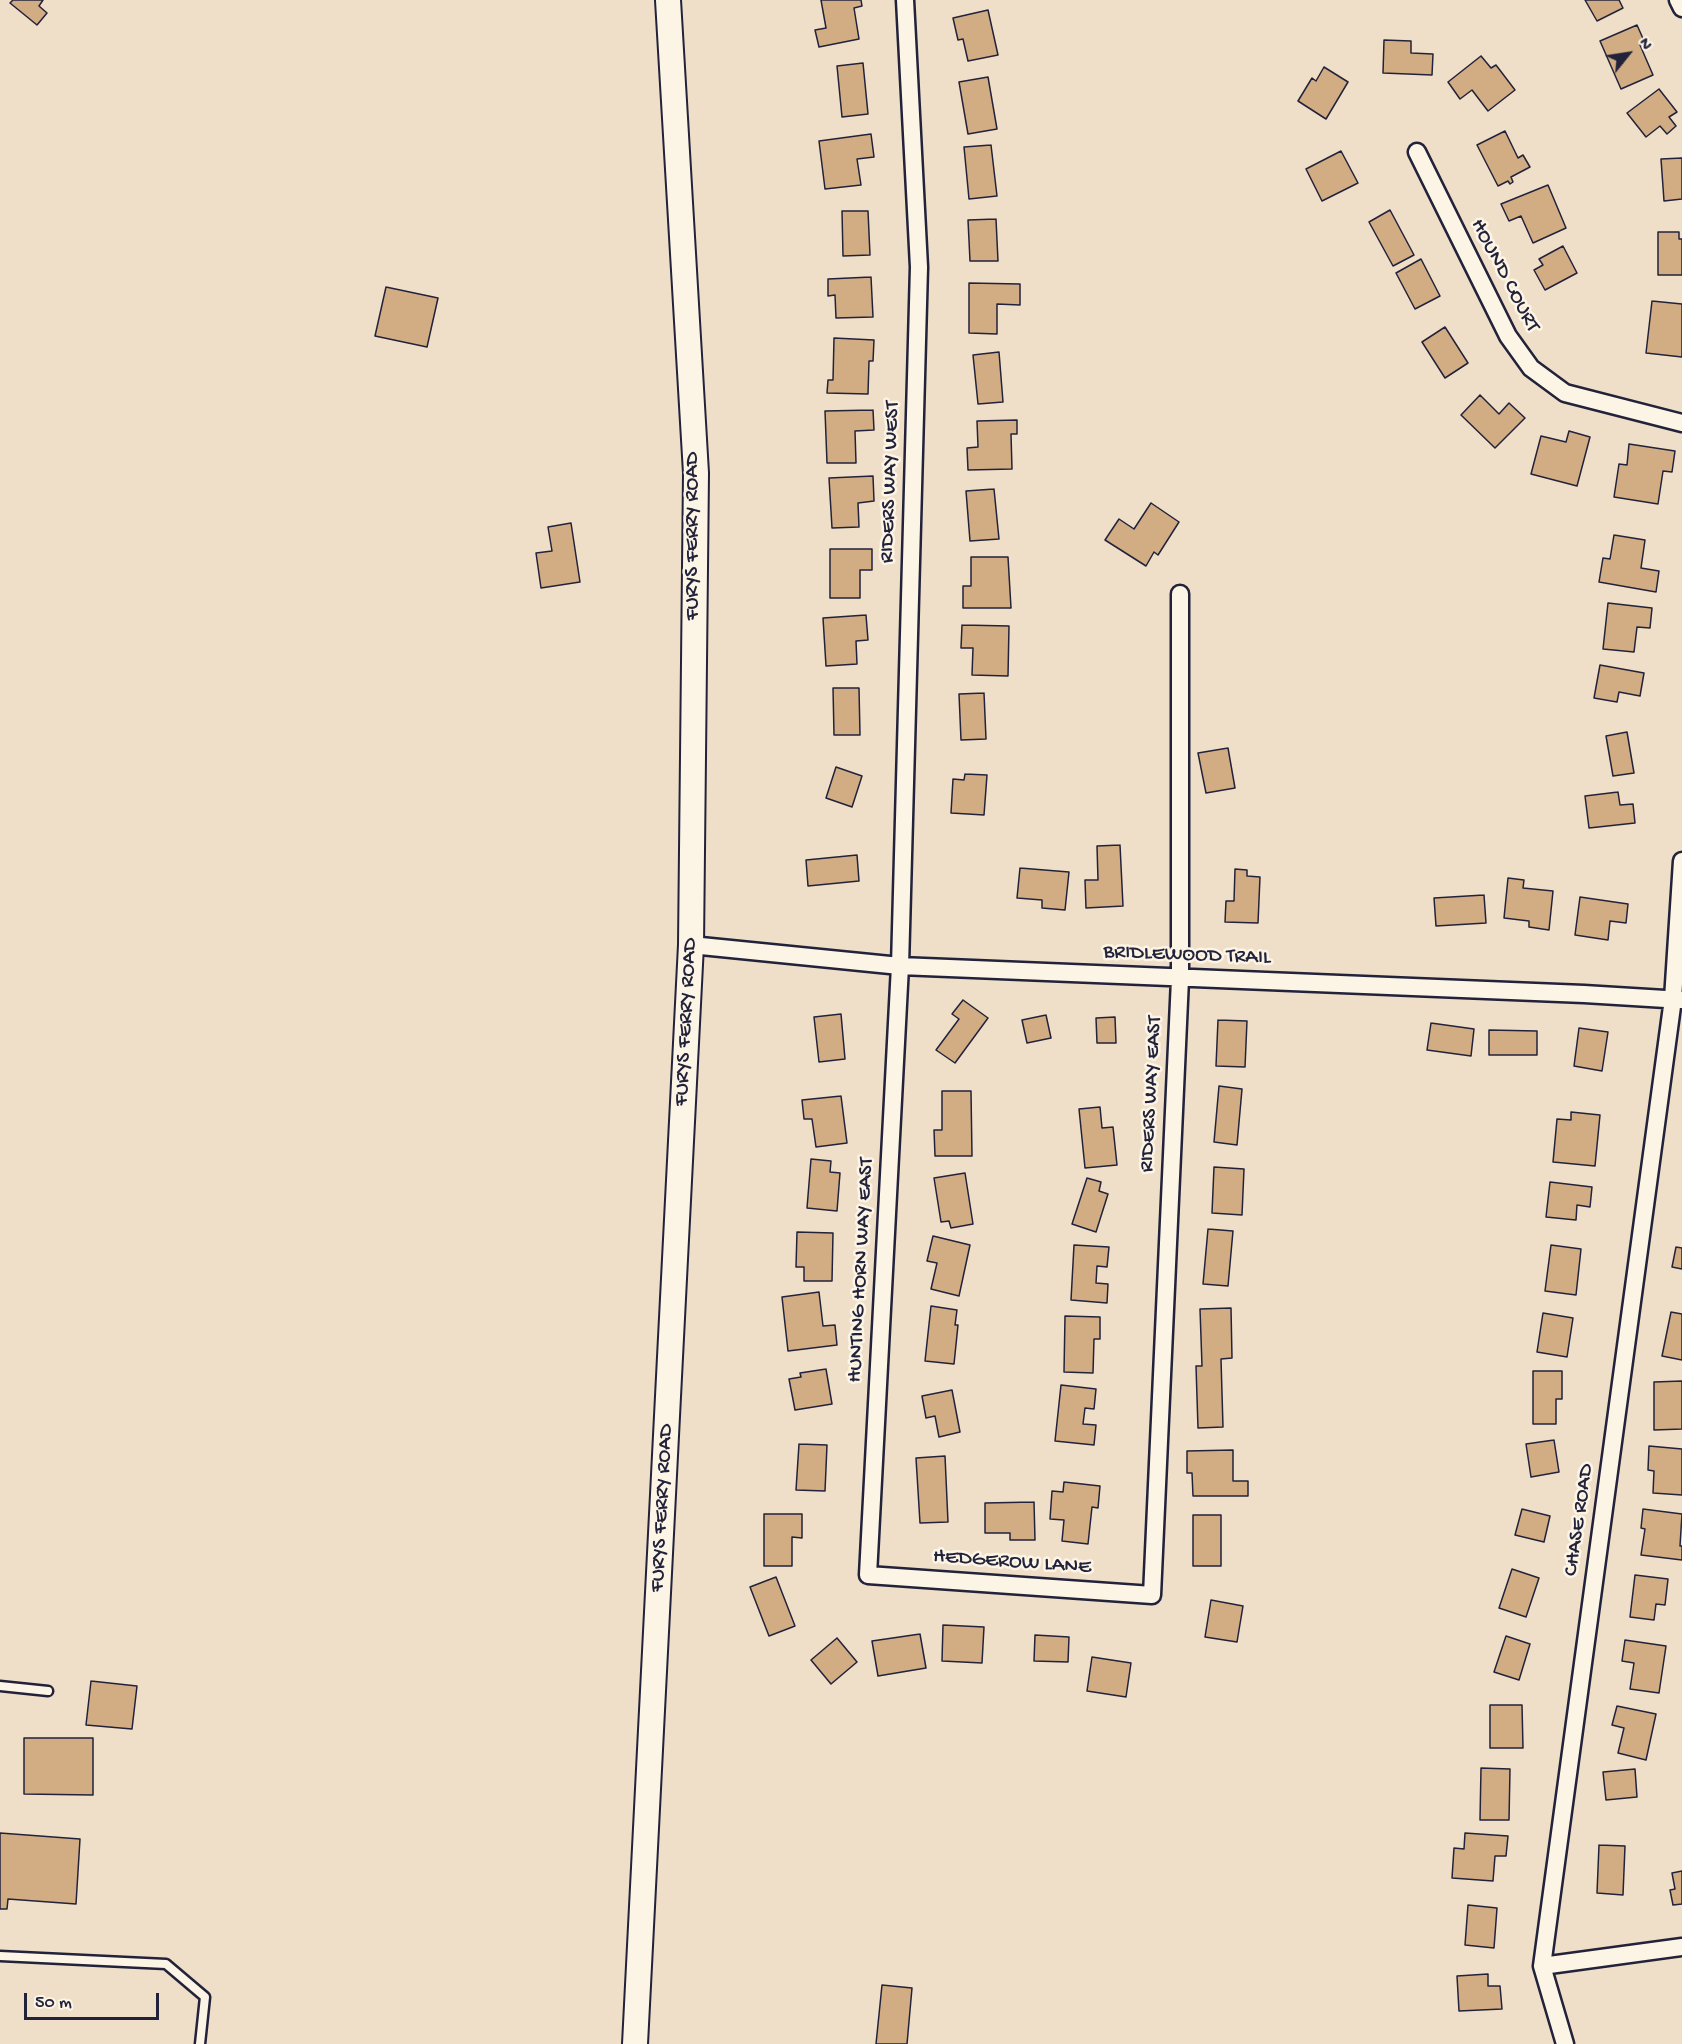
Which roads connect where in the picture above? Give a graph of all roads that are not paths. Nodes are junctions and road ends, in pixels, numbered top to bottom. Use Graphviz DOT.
graph roads {
  1 [pos="668,0"];
  2 [pos="905,0"];
  3 [pos="1678,0"];
  4 [pos="1682,8"];
  5 [pos="1417,152"];
  6 [pos="1682,423"];
  7 [pos="1180,594"];
  8 [pos="1682,861"];
  9 [pos="691,945"];
  10 [pos="900,966"];
  11 [pos="1180,979"];
  12 [pos="1678,999"];
  13 [pos="868,1575"];
  14 [pos="1152,1595"];
  15 [pos="0,1686"];
  16 [pos="48,1691"];
  17 [pos="1682,1947"];
  18 [pos="0,1956"];
  19 [pos="1542,1966"];
  20 [pos="200,2044"];
  21 [pos="635,2044"];
  22 [pos="1565,2044"];
  1 -- 9 [label="main road, FURYS FERRY ROAD"];
  2 -- 10 [label="street, RIDERS WAY WEST"];
  3 -- 4 [label="street"];
  5 -- 6 [label="street, HOUND COURT"];
  7 -- 11 [label="street, RIDERS WAY EAST"];
  8 -- 12 [label="street, CHASE ROAD"];
  9 -- 10 [label="street, BRIDLEWOOD TRAIL"];
  9 -- 21 [label="main road, FURYS FERRY ROAD"];
  10 -- 11 [label="street, BRIDLEWOOD TRAIL"];
  10 -- 13 [label="street, HUNTING HORN WAY EAST"];
  11 -- 12 [label="street, BRIDLEWOOD TRAIL"];
  11 -- 14 [label="street, RIDERS WAY EAST"];
  12 -- 19 [label="street, CHASE ROAD"];
  13 -- 14 [label="street, HEDGEROW LANE"];
  15 -- 16 [label="lane"];
  17 -- 19 [label="street"];
  18 -- 20 [label="lane"];
  19 -- 22 [label="street, CHASE ROAD"];
}
